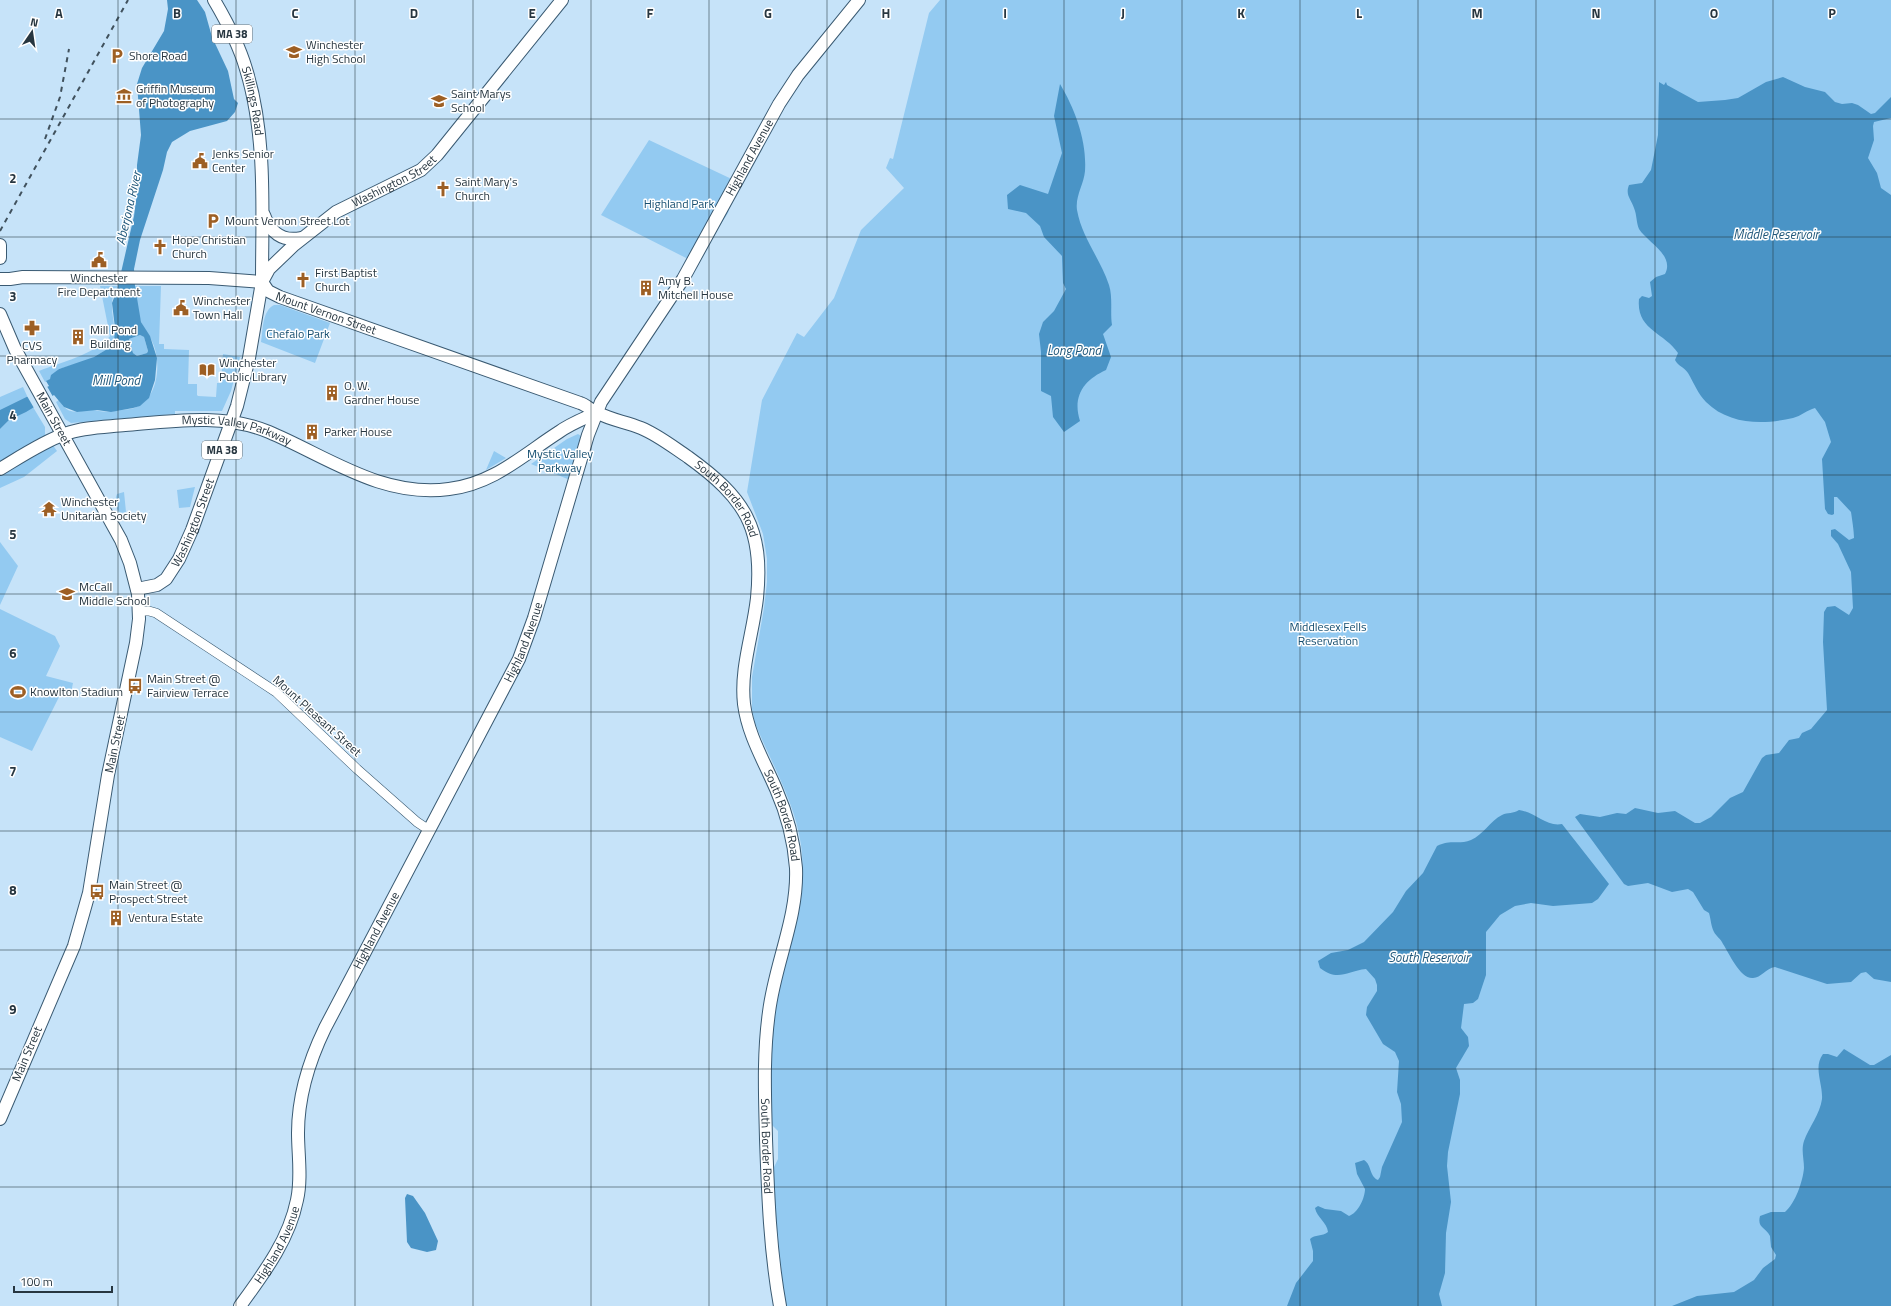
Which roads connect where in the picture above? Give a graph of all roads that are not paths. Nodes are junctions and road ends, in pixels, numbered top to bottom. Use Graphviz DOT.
graph roads {
  1 [pos="214,0"];
  2 [pos="562,0"];
  3 [pos="859,0"];
  4 [pos="262,200"];
  5 [pos="301,238"];
  6 [pos="0,245"];
  7 [pos="0,258"];
  8 [pos="0,268"];
  9 [pos="23,277"];
  10 [pos="0,278"];
  11 [pos="262,282"];
  12 [pos="0,314"];
  13 [pos="596,413"];
  14 [pos="232,423"];
  15 [pos="62,435"];
  16 [pos="0,469"];
  17 [pos="137,589"];
  18 [pos="139,611"];
  19 [pos="429,830"];
  20 [pos="0,1119"];
  21 [pos="240,1306"];
  22 [pos="780,1306"];
  1 -- 4 [label="main road, Skillings Road / MA 38"];
  2 -- 5 [label="main road, Washington Street"];
  3 -- 13 [label="main road, Highland Avenue"];
  4 -- 5 [label="main road"];
  4 -- 11 [label="main road, Skillings Road / MA 38"];
  5 -- 11 [label="main road, Washington Street"];
  6 -- 7 [label="main road"];
  8 -- 9 [label="main road"];
  9 -- 10 [label="main road"];
  9 -- 11 [label="main road"];
  11 -- 13 [label="main road, Mount Vernon Street"];
  11 -- 14 [label="main road, Washington Street / MA 38"];
  12 -- 15 [label="main road, Main Street"];
  13 -- 14 [label="main road, Mystic Valley Parkway"];
  13 -- 19 [label="main road, Highland Avenue"];
  13 -- 22 [label="main road, South Border Road"];
  14 -- 15 [label="main road, Mystic Valley Parkway"];
  14 -- 17 [label="main road, Washington Street / MA 38"];
  15 -- 16 [label="main road, Mystic Valley Parkway"];
  15 -- 17 [label="main road, Main Street"];
  17 -- 18 [label="main road, Main Street"];
  18 -- 19 [label="street, Mount Pleasant Street"];
  18 -- 20 [label="main road, Main Street"];
  19 -- 21 [label="main road, Highland Avenue"];
}
